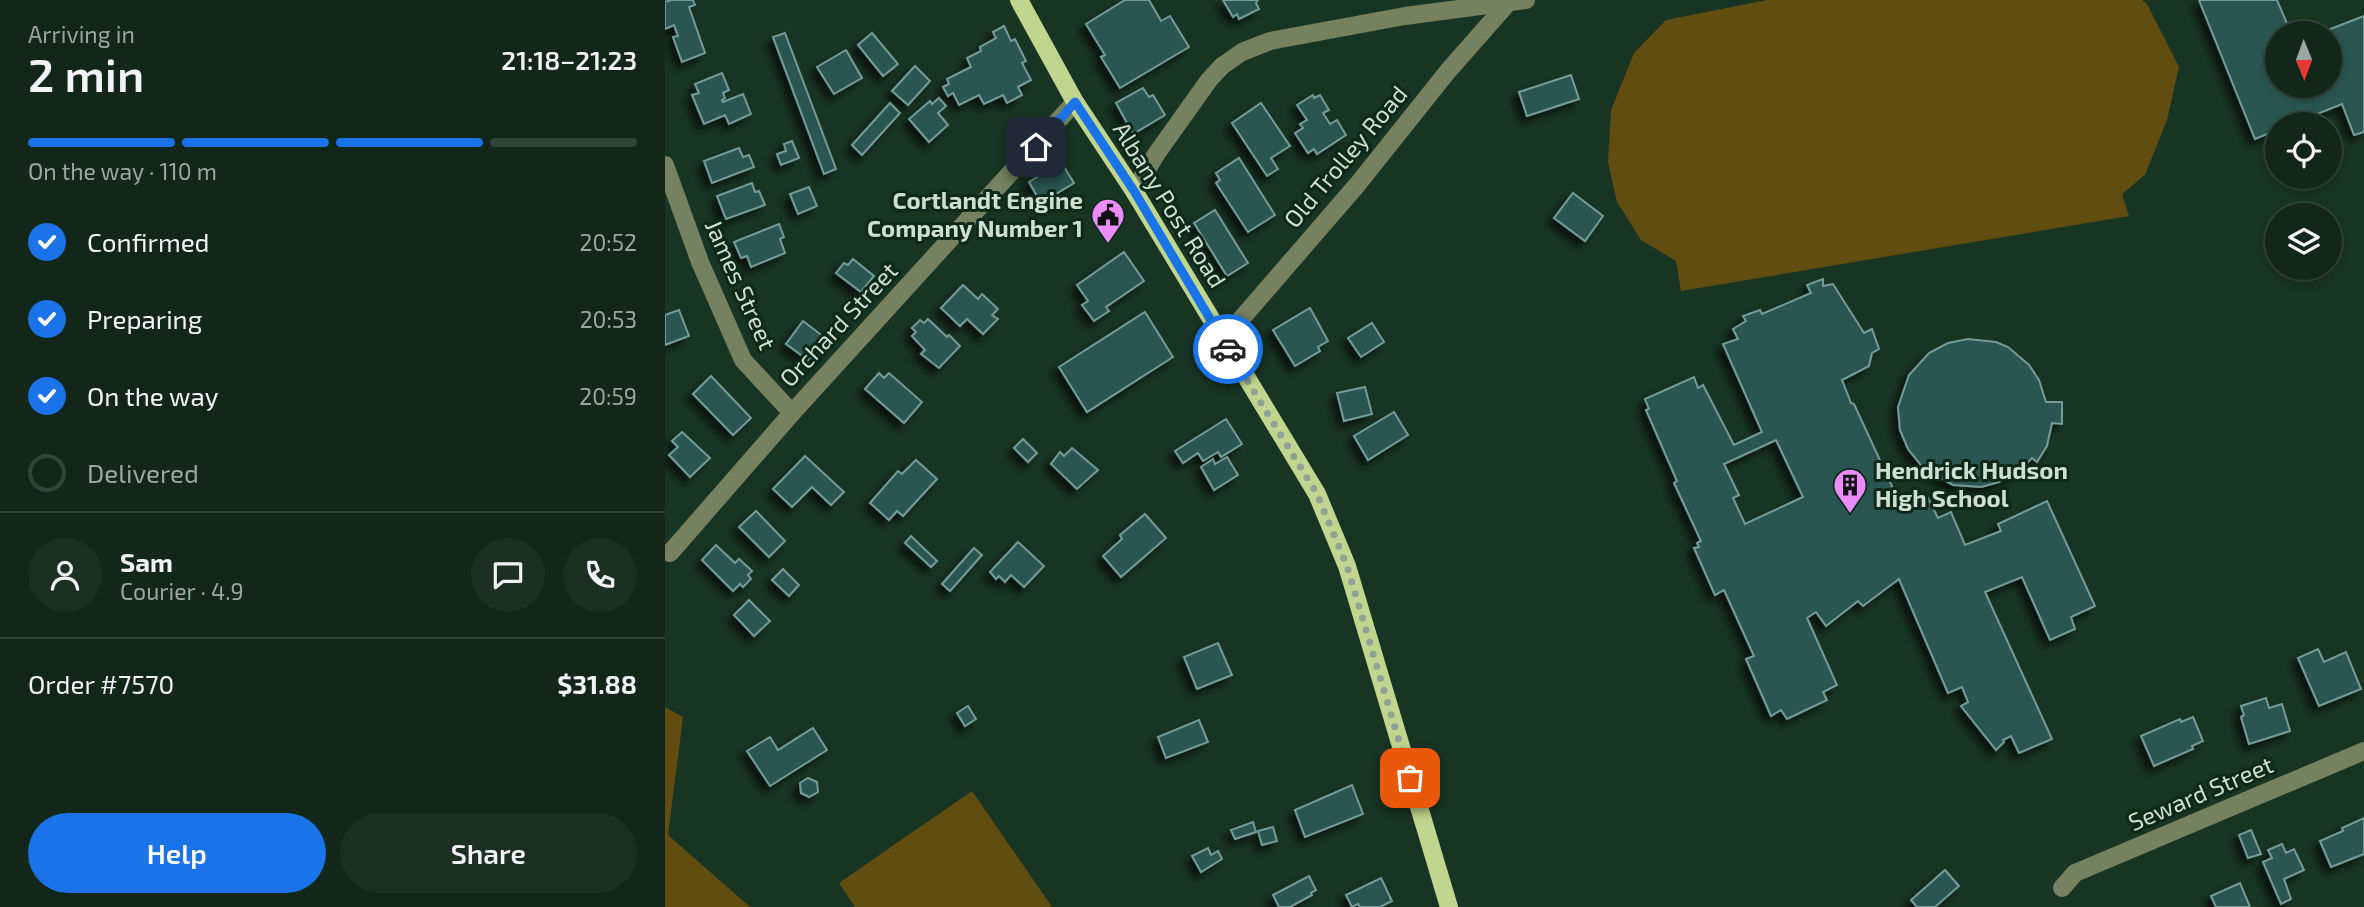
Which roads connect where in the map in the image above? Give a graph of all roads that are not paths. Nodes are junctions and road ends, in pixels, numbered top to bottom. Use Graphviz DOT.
graph roads {
  1 [pos="1019,0"];
  2 [pos="1526,0"];
  3 [pos="1507,4"];
  4 [pos="1075,102"];
  5 [pos="665,164"];
  6 [pos="1134,191"];
  7 [pos="1223,340"];
  8 [pos="792,413"];
  9 [pos="670,553"];
  10 [pos="2364,751"];
  11 [pos="2062,888"];
  12 [pos="1449,907"];
  1 -- 4 [label="main road, Albany Post Road"];
  2 -- 3 [label="street"];
  3 -- 6 [label="street"];
  3 -- 7 [label="street, Old Trolley Road"];
  4 -- 6 [label="main road, Albany Post Road"];
  4 -- 8 [label="street, Orchard Street"];
  5 -- 8 [label="street, James Street"];
  6 -- 7 [label="main road, Albany Post Road"];
  7 -- 12 [label="main road, Albany Post Road"];
  8 -- 9 [label="street, Orchard Street"];
  10 -- 11 [label="street, Seward Street"];
}
